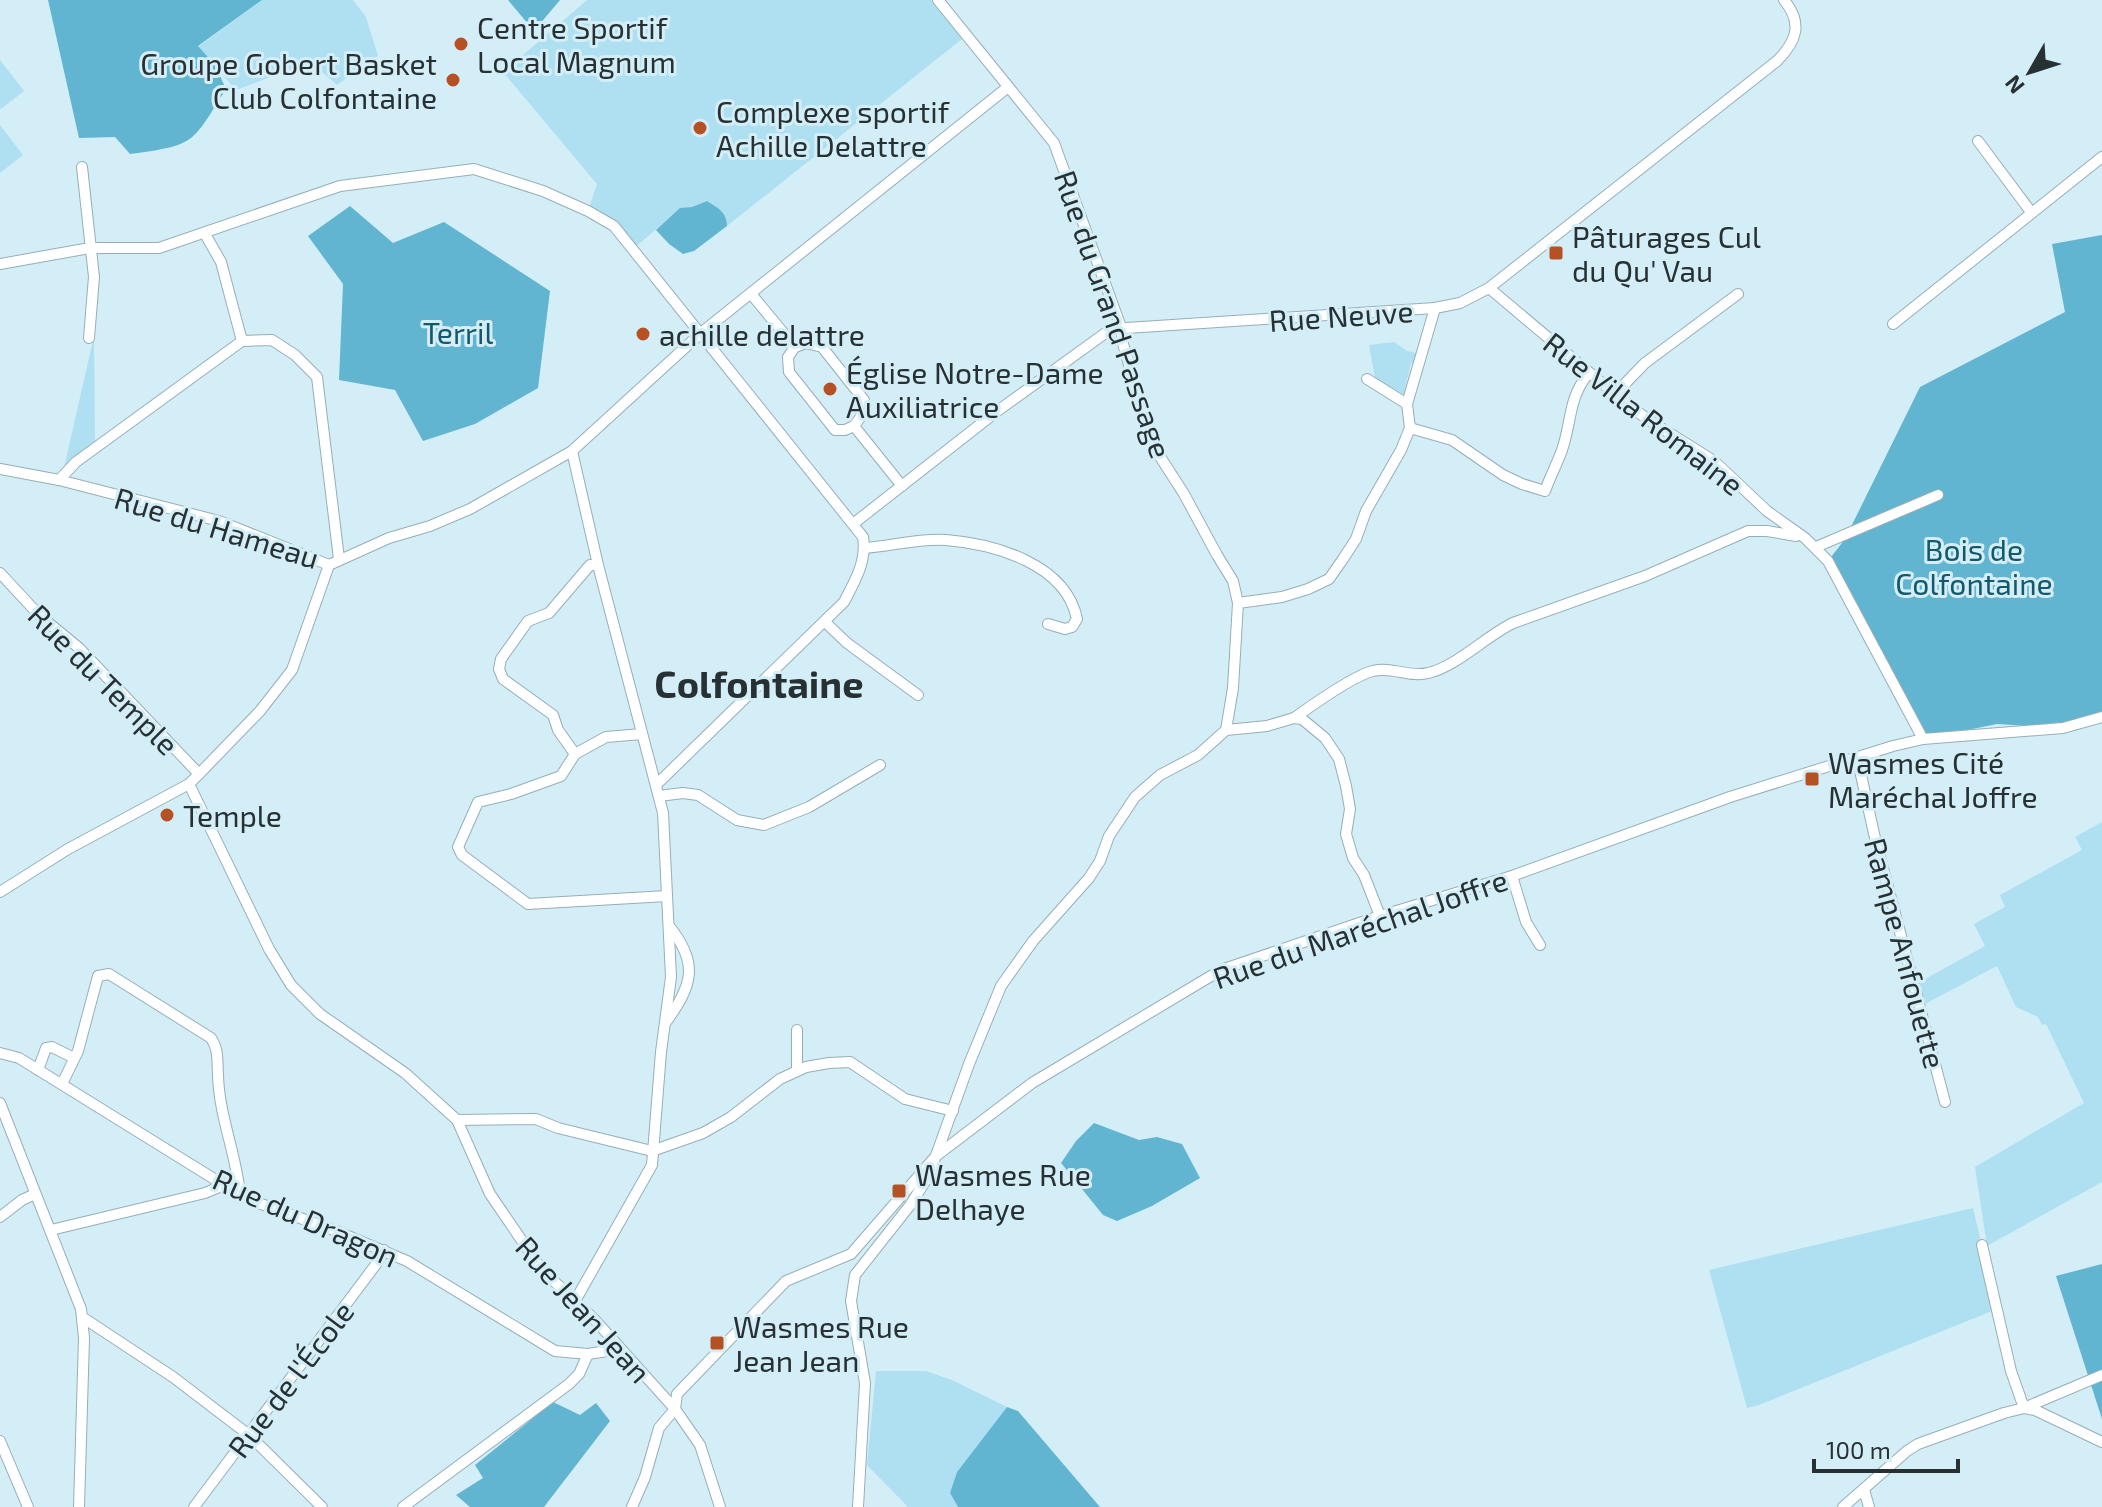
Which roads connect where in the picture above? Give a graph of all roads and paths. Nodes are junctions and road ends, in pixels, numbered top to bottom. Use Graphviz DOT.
graph roads {
  1 [pos="938,0"];
  2 [pos="1784,0"];
  3 [pos="1008,87"];
  4 [pos="1978,141"];
  5 [pos="2102,157"];
  6 [pos="82,167"];
  7 [pos="2031,212"];
  8 [pos="205,234"];
  9 [pos="90,248"];
  10 [pos="0,264"];
  11 [pos="1489,288"];
  12 [pos="1738,294"];
  13 [pos="752,295"];
  14 [pos="1435,308"];
  15 [pos="1893,324"];
  16 [pos="1122,330"];
  17 [pos="701,333"];
  18 [pos="89,338"];
  19 [pos="242,341"];
  20 [pos="795,347"];
  21 [pos="1588,374"];
  22 [pos="1367,379"];
  23 [pos="1615,394"];
  24 [pos="1407,404"];
  25 [pos="854,426"];
  26 [pos="1410,428"];
  27 [pos="572,451"];
  28 [pos="0,469"];
  29 [pos="59,480"];
  30 [pos="902,486"];
  31 [pos="1938,495"];
  32 [pos="853,524"];
  33 [pos="1805,538"];
  34 [pos="1816,547"];
  35 [pos="865,548"];
  36 [pos="334,562"];
  37 [pos="598,565"];
  38 [pos="0,573"];
  39 [pos="1238,603"];
  40 [pos="825,622"];
  41 [pos="1048,624"];
  42 [pos="918,695"];
  43 [pos="2102,717"];
  44 [pos="1294,718"];
  45 [pos="1226,730"];
  46 [pos="642,734"];
  47 [pos="1923,739"];
  48 [pos="575,754"];
  49 [pos="1857,757"];
  50 [pos="880,765"];
  51 [pos="199,774"];
  52 [pos="189,784"];
  53 [pos="657,790"];
  54 [pos="1512,876"];
  55 [pos="0,892"];
  56 [pos="667,896"];
  57 [pos="1380,916"];
  58 [pos="668,926"];
  59 [pos="1540,945"];
  60 [pos="665,1023"];
  61 [pos="797,1030"];
  62 [pos="0,1053"];
  63 [pos="74,1058"];
  64 [pos="38,1070"];
  65 [pos="797,1071"];
  66 [pos="62,1084"];
  67 [pos="1945,1102"];
  68 [pos="0,1103"];
  69 [pos="953,1111"];
  70 [pos="457,1120"];
  71 [pos="652,1151"];
  72 [pos="936,1156"];
  73 [pos="224,1185"];
  74 [pos="35,1194"];
  75 [pos="240,1194"];
  76 [pos="0,1217"];
  77 [pos="51,1230"];
  78 [pos="1982,1245"];
  79 [pos="384,1250"];
  80 [pos="575,1301"];
  81 [pos="82,1317"];
  82 [pos="620,1349"];
  83 [pos="588,1354"];
  84 [pos="2102,1375"];
  85 [pos="2024,1408"];
  86 [pos="675,1409"];
  87 [pos="249,1435"];
  88 [pos="0,1441"];
  89 [pos="2102,1442"];
  90 [pos="1864,1490"];
  91 [pos="28,1507"];
  92 [pos="79,1507"];
  93 [pos="194,1507"];
  94 [pos="322,1507"];
  95 [pos="403,1507"];
  96 [pos="632,1507"];
  97 [pos="720,1507"];
  98 [pos="858,1507"];
  99 [pos="1843,1507"];
  100 [pos="1869,1507"];
  1 -- 3 [label="street, Rue du Grand Passage"];
  2 -- 11 [label="street, Rue Neuve"];
  3 -- 13 [label="street, Rue du Hameau"];
  3 -- 16 [label="street, Rue du Grand Passage"];
  4 -- 7 [label="street"];
  5 -- 7 [label="street"];
  6 -- 9 [label="street"];
  7 -- 15 [label="street"];
  8 -- 9 [label="street"];
  8 -- 17 [label="street"];
  8 -- 19 [label="street"];
  9 -- 10 [label="street"];
  9 -- 18 [label="street"];
  11 -- 14 [label="street, Rue Neuve"];
  11 -- 21 [label="street, Rue Villa Romaine"];
  12 -- 23 [label="street"];
  13 -- 17 [label="street, Rue du Hameau"];
  13 -- 20 [label="street"];
  14 -- 16 [label="street, Rue Neuve"];
  14 -- 24 [label="street"];
  16 -- 30 [label="street, Rue Neuve"];
  16 -- 39 [label="street, Rue du Grand Passage"];
  17 -- 27 [label="street, Rue du Hameau"];
  17 -- 32 [label="street"];
  19 -- 29 [label="street"];
  19 -- 36 [label="street"];
  20 -- 25 [label="street"];
  20 -- 25 [label="street"];
  21 -- 23 [label="street, Rue Villa Romaine"];
  21 -- 26 [label="street"];
  22 -- 24 [label="street"];
  23 -- 33 [label="street, Rue Villa Romaine"];
  24 -- 26 [label="street"];
  25 -- 30 [label="street"];
  26 -- 39 [label="street"];
  27 -- 36 [label="street, Rue du Hameau"];
  27 -- 37 [label="street"];
  28 -- 29 [label="street, Rue du Hameau"];
  29 -- 36 [label="street, Rue du Hameau"];
  30 -- 32 [label="street, Rue Neuve"];
  31 -- 34 [label="street"];
  32 -- 35 [label="street"];
  33 -- 34 [label="street, Rue Villa Romaine"];
  33 -- 44 [label="street"];
  34 -- 47 [label="street, Rue Villa Romaine"];
  35 -- 40 [label="street"];
  35 -- 41 [label="street"];
  36 -- 51 [label="street"];
  37 -- 46 [label="street"];
  37 -- 48 [label="street"];
  38 -- 51 [label="street, Rue du Temple"];
  39 -- 45 [label="street"];
  40 -- 42 [label="street"];
  40 -- 53 [label="street"];
  43 -- 47 [label="street, Rue du Maréchal Joffre"];
  44 -- 45 [label="street"];
  44 -- 57 [label="street"];
  45 -- 69 [label="street"];
  46 -- 48 [label="street"];
  46 -- 53 [label="street"];
  47 -- 49 [label="street, Rue du Maréchal Joffre"];
  48 -- 56 [label="street"];
  49 -- 54 [label="street, Rue du Maréchal Joffre"];
  49 -- 67 [label="street, Rampe Anfouette"];
  50 -- 53 [label="street"];
  51 -- 52 [label="street, Rue du Temple"];
  52 -- 55 [label="street, Rue du Temple"];
  52 -- 70 [label="street"];
  53 -- 56 [label="street"];
  54 -- 57 [label="street, Rue du Maréchal Joffre"];
  54 -- 59 [label="street"];
  56 -- 58 [label="street"];
  57 -- 72 [label="street, Rue du Maréchal Joffre"];
  58 -- 60 [label="street"];
  58 -- 60 [label="street"];
  60 -- 71 [label="street"];
  61 -- 65 [label="street"];
  62 -- 64 [label="street, Rue du Dragon"];
  63 -- 64 [label="street"];
  63 -- 66 [label="street"];
  63 -- 75 [label="street"];
  64 -- 66 [label="street, Rue du Dragon"];
  65 -- 69 [label="street"];
  65 -- 71 [label="street"];
  66 -- 73 [label="street, Rue du Dragon"];
  68 -- 74 [label="street"];
  69 -- 72 [label="street"];
  70 -- 71 [label="street"];
  70 -- 80 [label="street, Rue Jean Jean"];
  71 -- 80 [label="street"];
  72 -- 86 [label="street, Rue du Maréchal Joffre"];
  72 -- 98 [label="street"];
  73 -- 75 [label="street, Rue du Dragon"];
  73 -- 77 [label="street"];
  74 -- 76 [label="street"];
  74 -- 77 [label="street"];
  75 -- 79 [label="street, Rue du Dragon"];
  77 -- 81 [label="street"];
  78 -- 85 [label="street"];
  79 -- 83 [label="street, Rue du Dragon"];
  79 -- 87 [label="street, Rue de l'École"];
  80 -- 82 [label="street, Rue Jean Jean"];
  81 -- 87 [label="street"];
  81 -- 92 [label="street"];
  82 -- 83 [label="street, Rue du Dragon"];
  82 -- 86 [label="street, Rue Jean Jean"];
  83 -- 95 [label="street"];
  84 -- 85 [label="street"];
  85 -- 89 [label="street"];
  85 -- 90 [label="street"];
  86 -- 96 [label="street, Rue du Maréchal Joffre"];
  86 -- 97 [label="street, Rue Jean Jean"];
  87 -- 93 [label="street, Rue de l'École"];
  87 -- 94 [label="street"];
  88 -- 91 [label="street"];
  90 -- 99 [label="street"];
  90 -- 100 [label="street"];
}
